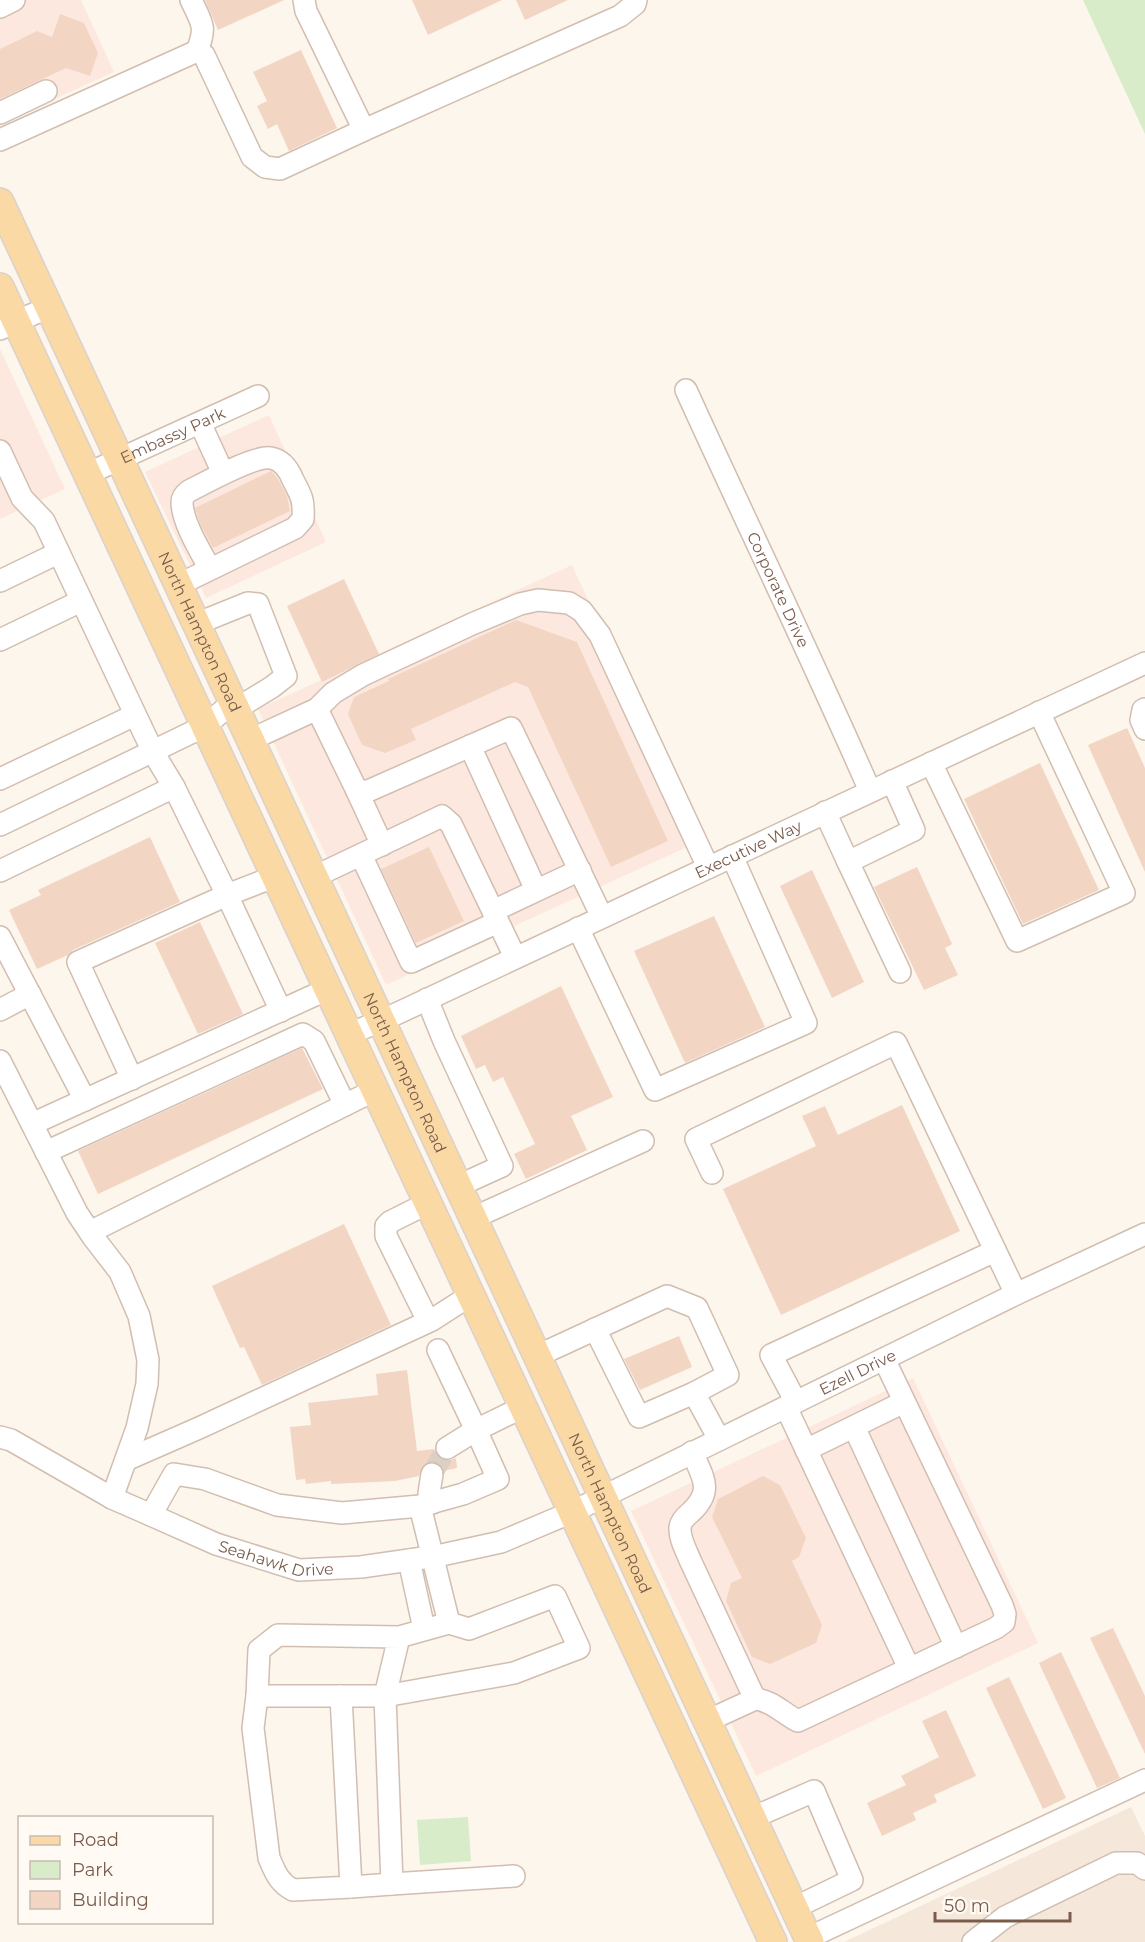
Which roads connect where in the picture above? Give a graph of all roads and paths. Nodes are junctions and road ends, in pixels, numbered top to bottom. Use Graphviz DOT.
graph roads {
  1 [pos="14,0"];
  2 [pos="191,0"];
  3 [pos="304,0"];
  4 [pos="636,0"];
  5 [pos="0,7"];
  6 [pos="197,51"];
  7 [pos="46,91"];
  8 [pos="0,112"];
  9 [pos="364,130"];
  10 [pos="0,140"];
  11 [pos="0,202"];
  12 [pos="0,287"];
  13 [pos="49,307"];
  14 [pos="8,325"];
  15 [pos="686,390"];
  16 [pos="258,396"];
  17 [pos="200,423"];
  18 [pos="0,451"];
  19 [pos="120,459"];
  20 [pos="223,473"];
  21 [pos="87,474"];
  22 [pos="58,553"];
  23 [pos="210,569"];
  24 [pos="0,581"];
  25 [pos="178,585"];
  26 [pos="81,601"];
  27 [pos="196,624"];
  28 [pos="0,640"];
  29 [pos="1145,663"];
  30 [pos="234,706"];
  31 [pos="317,709"];
  32 [pos="1145,709"];
  33 [pos="1039,712"];
  34 [pos="135,715"];
  35 [pos="205,726"];
  36 [pos="1145,729"];
  37 [pos="250,740"];
  38 [pos="470,746"];
  39 [pos="153,752"];
  40 [pos="931,763"];
  41 [pos="0,778"];
  42 [pos="892,781"];
  43 [pos="174,788"];
  44 [pos="357,791"];
  45 [pos="870,791"];
  46 [pos="825,812"];
  47 [pos="0,825"];
  48 [pos="382,845"];
  49 [pos="361,855"];
  50 [pos="732,856"];
  51 [pos="848,861"];
  52 [pos="708,867"];
  53 [pos="580,870"];
  54 [pos="0,871"];
  55 [pos="276,876"];
  56 [pos="314,877"];
  57 [pos="536,890"];
  58 [pos="227,895"];
  59 [pos="496,916"];
  60 [pos="602,916"];
  61 [pos="578,928"];
  62 [pos="0,937"];
  63 [pos="515,957"];
  64 [pos="900,972"];
  65 [pos="328,989"];
  66 [pos="30,994"];
  67 [pos="427,999"];
  68 [pos="0,1010"];
  69 [pos="281,1011"];
  70 [pos="381,1021"];
  71 [pos="349,1034"];
  72 [pos="0,1061"];
  73 [pos="132,1079"];
  74 [pos="375,1090"];
  75 [pos="85,1100"];
  76 [pos="345,1105"];
  77 [pos="32,1124"];
  78 [pos="643,1141"];
  79 [pos="46,1152"];
  80 [pos="712,1173"];
  81 [pos="458,1186"];
  82 [pos="428,1203"];
  83 [pos="473,1218"];
  84 [pos="90,1232"];
  85 [pos="1145,1234"];
  86 [pos="995,1251"];
  87 [pos="1016,1294"];
  88 [pos="471,1295"];
  89 [pos="428,1321"];
  90 [pos="595,1329"];
  91 [pos="438,1350"];
  92 [pos="537,1356"];
  93 [pos="884,1359"];
  94 [pos="694,1393"];
  95 [pos="904,1402"];
  96 [pos="791,1405"];
  97 [pos="523,1407"];
  98 [pos="854,1427"];
  99 [pos="476,1430"];
  100 [pos="0,1437"];
  101 [pos="719,1439"];
  102 [pos="447,1448"];
  103 [pos="806,1450"];
  104 [pos="692,1452"];
  105 [pos="126,1460"];
  106 [pos="432,1474"];
  107 [pos="602,1496"];
  108 [pos="112,1498"];
  109 [pos="426,1505"];
  110 [pos="572,1512"];
  111 [pos="151,1515"];
  112 [pos="433,1556"];
  113 [pos="408,1560"];
  114 [pos="449,1623"];
  115 [pos="424,1629"];
  116 [pos="399,1637"];
  117 [pos="956,1647"];
  118 [pos="909,1668"];
  119 [pos="257,1696"];
  120 [pos="341,1696"];
  121 [pos="386,1696"];
  122 [pos="756,1698"];
  123 [pos="707,1721"];
  124 [pos="677,1736"];
  125 [pos="1145,1780"];
  126 [pos="752,1818"];
  127 [pos="1145,1869"];
  128 [pos="514,1876"];
  129 [pos="392,1884"];
  130 [pos="351,1887"];
  131 [pos="794,1908"];
  132 [pos="809,1940"];
  133 [pos="773,1942"];
  134 [pos="973,1942"];
  1 -- 5 [label="street"];
  2 -- 6 [label="street"];
  3 -- 9 [label="street"];
  4 -- 9 [label="street"];
  6 -- 9 [label="street"];
  6 -- 10 [label="street"];
  7 -- 8 [label="street"];
  11 -- 13 [label="main road, North Hampton Road"];
  12 -- 14 [label="main road, North Hampton Road"];
  13 -- 14 [label="street"];
  13 -- 19 [label="main road, North Hampton Road"];
  14 -- 21 [label="main road, North Hampton Road"];
  15 -- 45 [label="street, Corporate Drive"];
  16 -- 17 [label="street, Embassy Park"];
  17 -- 19 [label="street, Embassy Park"];
  17 -- 20 [label="street"];
  18 -- 22 [label="street"];
  19 -- 21 [label="street, Embassy Park"];
  19 -- 25 [label="main road, North Hampton Road"];
  20 -- 23 [label="street"];
  20 -- 23 [label="street"];
  21 -- 35 [label="main road, North Hampton Road"];
  22 -- 24 [label="street"];
  22 -- 26 [label="street"];
  23 -- 25 [label="street"];
  25 -- 27 [label="main road, North Hampton Road"];
  26 -- 28 [label="street"];
  26 -- 34 [label="street"];
  27 -- 30 [label="main road, North Hampton Road"];
  27 -- 30 [label="street"];
  29 -- 33 [label="street, Executive Way"];
  30 -- 35 [label="street"];
  30 -- 37 [label="main road, North Hampton Road"];
  31 -- 37 [label="street"];
  31 -- 44 [label="street"];
  31 -- 52 [label="street"];
  32 -- 36 [label="street"];
  33 -- 40 [label="street, Executive Way"];
  33 -- 40 [label="street"];
  34 -- 39 [label="street"];
  34 -- 41 [label="street"];
  35 -- 39 [label="street"];
  35 -- 55 [label="main road, North Hampton Road"];
  37 -- 56 [label="main road, North Hampton Road"];
  38 -- 44 [label="street"];
  38 -- 53 [label="street"];
  38 -- 57 [label="street"];
  39 -- 43 [label="street"];
  39 -- 47 [label="street"];
  40 -- 42 [label="street, Executive Way"];
  42 -- 45 [label="street, Executive Way"];
  42 -- 51 [label="street"];
  43 -- 54 [label="street"];
  43 -- 58 [label="street"];
  44 -- 48 [label="street"];
  45 -- 46 [label="street, Executive Way"];
  46 -- 50 [label="street, Executive Way"];
  46 -- 51 [label="street"];
  48 -- 49 [label="street"];
  48 -- 59 [label="street"];
  49 -- 56 [label="street"];
  49 -- 59 [label="street"];
  50 -- 52 [label="street, Executive Way"];
  50 -- 61 [label="street"];
  51 -- 64 [label="street"];
  52 -- 60 [label="street, Executive Way"];
  53 -- 57 [label="street"];
  53 -- 60 [label="street"];
  55 -- 58 [label="street"];
  55 -- 65 [label="main road, North Hampton Road"];
  56 -- 70 [label="main road, North Hampton Road"];
  57 -- 59 [label="street"];
  58 -- 69 [label="street"];
  58 -- 73 [label="street"];
  59 -- 63 [label="street"];
  60 -- 61 [label="street, Executive Way"];
  61 -- 63 [label="street, Executive Way"];
  62 -- 66 [label="street"];
  63 -- 67 [label="street, Executive Way"];
  65 -- 69 [label="street"];
  65 -- 71 [label="main road, North Hampton Road"];
  66 -- 68 [label="street"];
  66 -- 75 [label="street"];
  67 -- 70 [label="street, Executive Way"];
  67 -- 81 [label="street"];
  69 -- 73 [label="street"];
  70 -- 71 [label="street, Executive Way"];
  70 -- 81 [label="main road, North Hampton Road"];
  71 -- 74 [label="main road, North Hampton Road"];
  72 -- 77 [label="street"];
  73 -- 75 [label="street"];
  74 -- 76 [label="street"];
  74 -- 82 [label="main road, North Hampton Road"];
  75 -- 77 [label="street"];
  76 -- 79 [label="street"];
  76 -- 84 [label="street"];
  77 -- 79 [label="street"];
  78 -- 83 [label="street"];
  79 -- 84 [label="street"];
  80 -- 86 [label="street"];
  81 -- 83 [label="main road, North Hampton Road"];
  82 -- 88 [label="main road, North Hampton Road"];
  82 -- 89 [label="street"];
  83 -- 92 [label="main road, North Hampton Road"];
  84 -- 105 [label="street"];
  85 -- 87 [label="street, Ezell Drive"];
  86 -- 87 [label="street"];
  86 -- 96 [label="street"];
  87 -- 93 [label="street, Ezell Drive"];
  88 -- 89 [label="street"];
  88 -- 97 [label="main road, North Hampton Road"];
  89 -- 105 [label="street"];
  90 -- 92 [label="street"];
  90 -- 94 [label="street"];
  90 -- 94 [label="street"];
  91 -- 99 [label="street"];
  92 -- 107 [label="main road, North Hampton Road"];
  93 -- 95 [label="street"];
  93 -- 96 [label="street, Ezell Drive"];
  94 -- 101 [label="street"];
  95 -- 98 [label="street"];
  95 -- 117 [label="street"];
  96 -- 101 [label="street, Ezell Drive"];
  96 -- 103 [label="street"];
  97 -- 99 [label="street"];
  97 -- 110 [label="main road, North Hampton Road"];
  98 -- 103 [label="street"];
  98 -- 117 [label="street"];
  99 -- 102 [label="street"];
  99 -- 109 [label="street"];
  100 -- 108 [label="street, Seahawk Drive"];
  101 -- 104 [label="street, Ezell Drive"];
  103 -- 118 [label="street"];
  104 -- 107 [label="street, Ezell Drive"];
  104 -- 122 [label="street"];
  105 -- 108 [label="street"];
  106 -- 109 [label="street"];
  107 -- 110 [label="street, Ezell Drive"];
  107 -- 123 [label="main road, North Hampton Road"];
  108 -- 111 [label="street, Seahawk Drive"];
  109 -- 111 [label="street"];
  109 -- 112 [label="street"];
  110 -- 112 [label="street, Seahawk Drive"];
  110 -- 124 [label="main road, North Hampton Road"];
  111 -- 113 [label="street, Seahawk Drive"];
  112 -- 113 [label="street, Seahawk Drive"];
  112 -- 114 [label="street"];
  113 -- 115 [label="street"];
  114 -- 115 [label="street"];
  114 -- 121 [label="street"];
  115 -- 116 [label="street"];
  116 -- 119 [label="street"];
  116 -- 121 [label="street"];
  117 -- 118 [label="street"];
  118 -- 122 [label="street"];
  119 -- 120 [label="street"];
  119 -- 130 [label="street"];
  120 -- 121 [label="street"];
  120 -- 130 [label="street"];
  121 -- 129 [label="street"];
  122 -- 123 [label="street"];
  123 -- 124 [label="main road"];
  123 -- 126 [label="main road, North Hampton Road"];
  124 -- 133 [label="main road, North Hampton Road"];
  125 -- 132 [label="street"];
  126 -- 131 [label="main road, North Hampton Road"];
  126 -- 131 [label="street"];
  127 -- 134 [label="street"];
  128 -- 129 [label="street"];
  129 -- 130 [label="street"];
  131 -- 132 [label="main road, North Hampton Road"];
}
